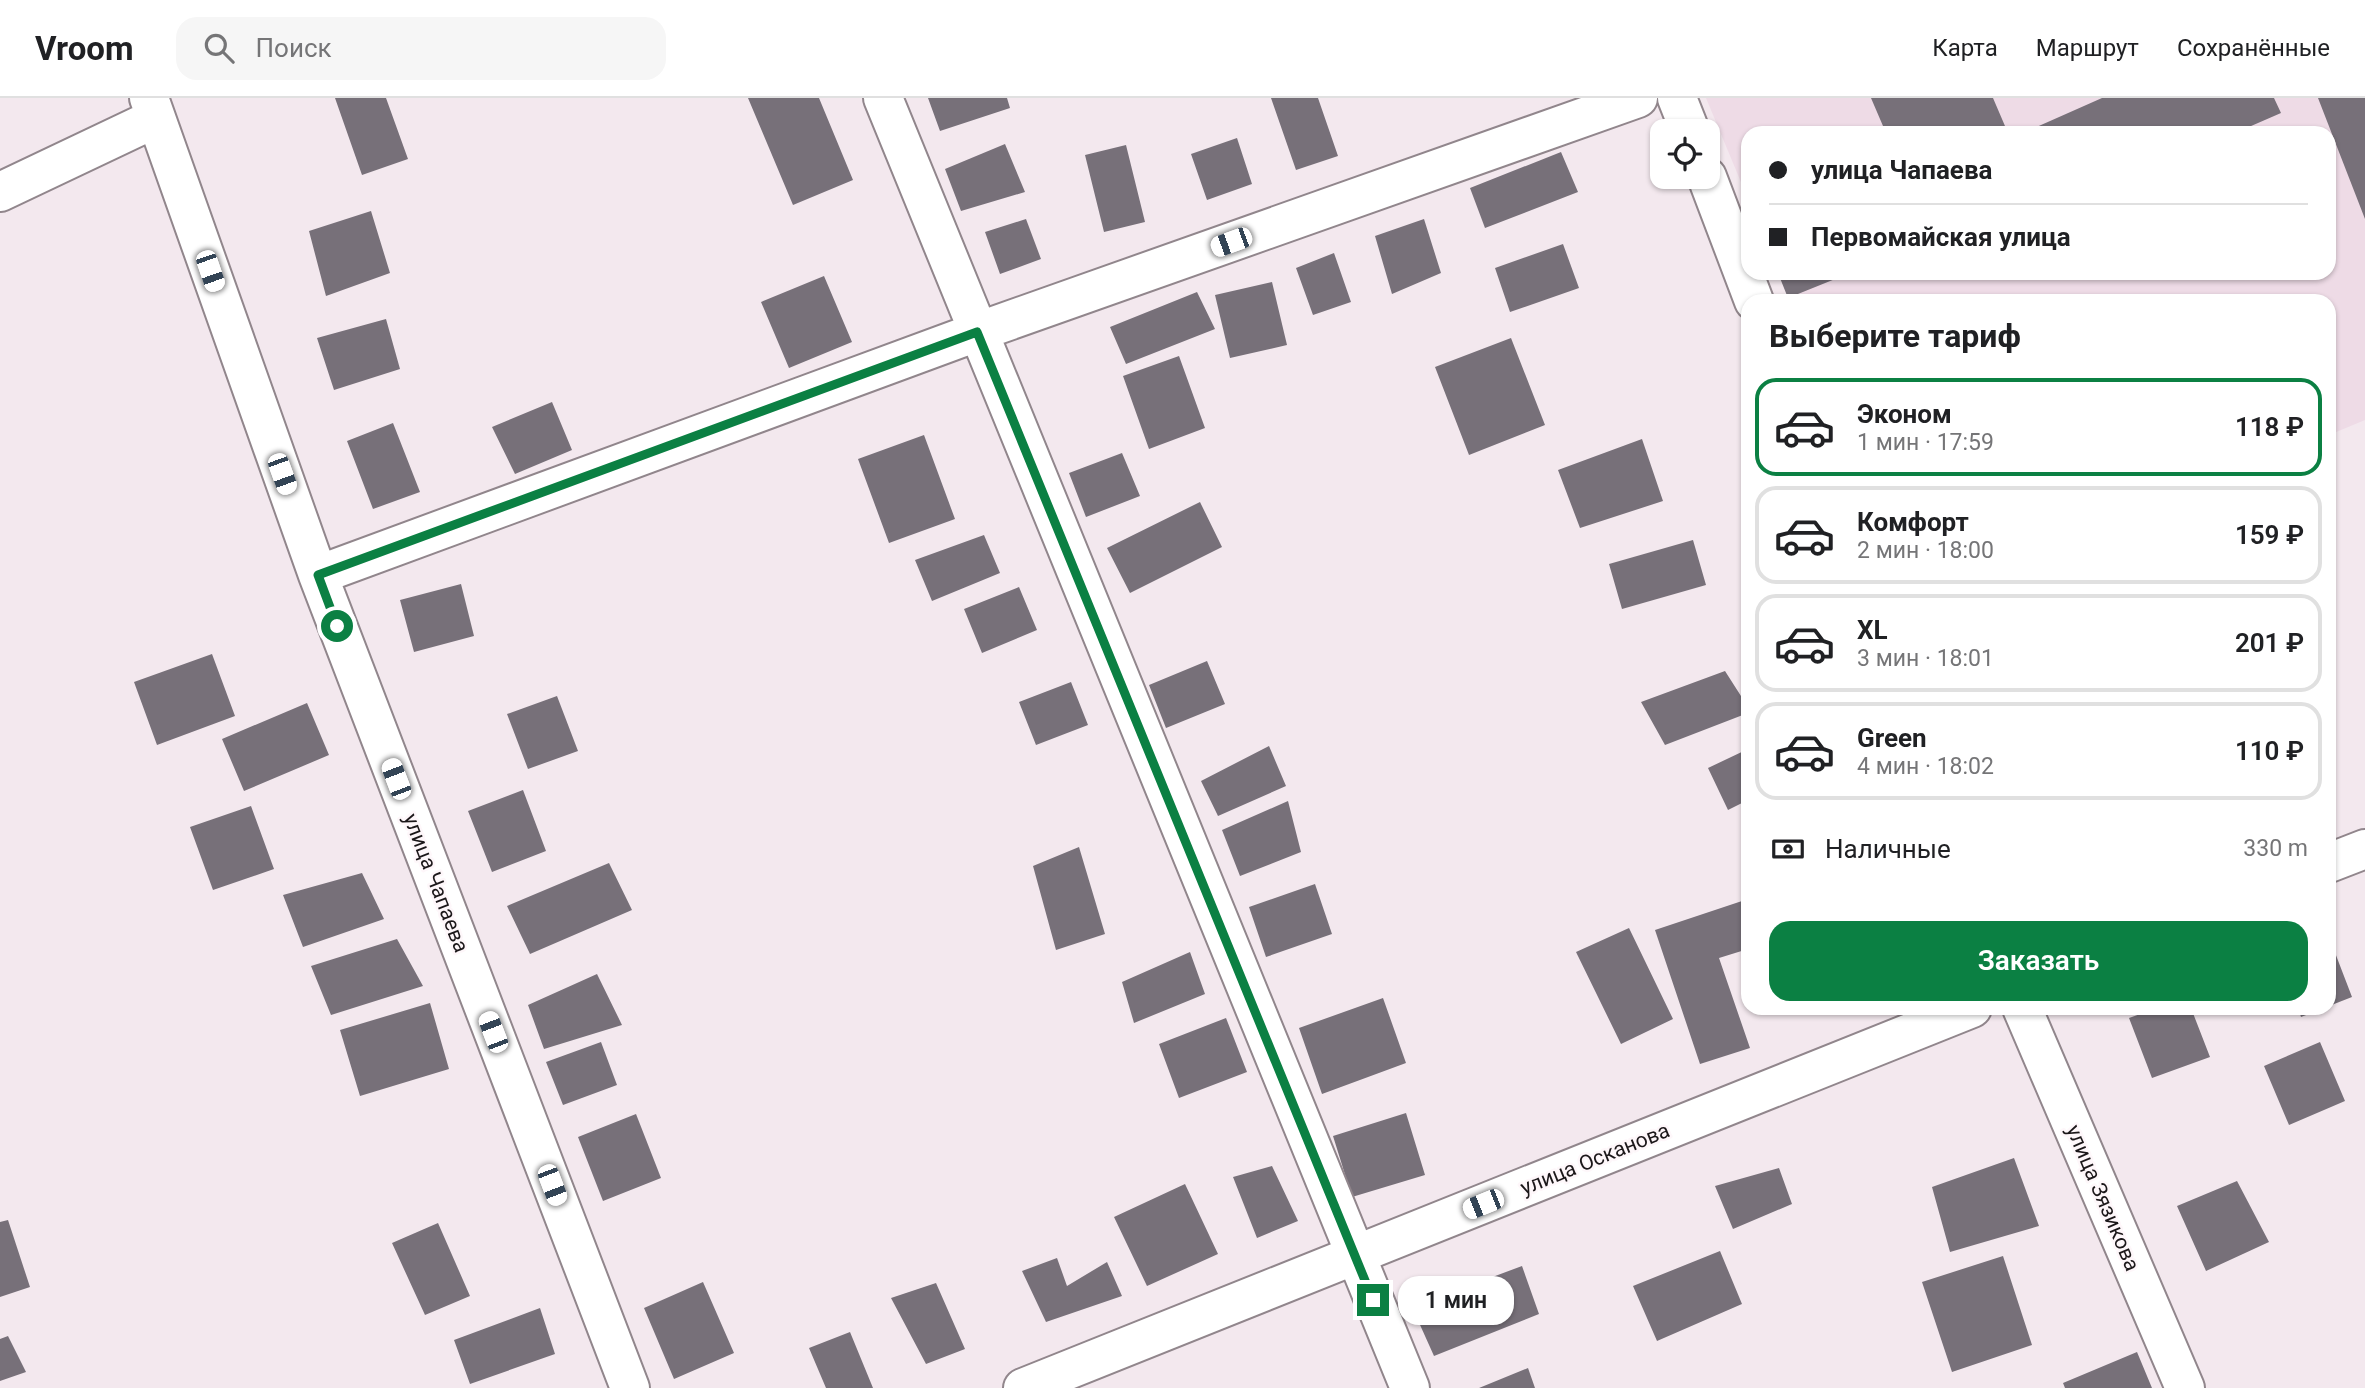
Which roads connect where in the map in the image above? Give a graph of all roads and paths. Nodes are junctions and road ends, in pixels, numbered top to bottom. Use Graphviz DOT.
graph roads {
  1 [pos="883,98"];
  2 [pos="1639,98"];
  3 [pos="1677,98"];
  4 [pos="153,108"];
  5 [pos="1685,119"];
  6 [pos="1712,189"];
  7 [pos="0,192"];
  8 [pos="1741,267"];
  9 [pos="977,332"];
  10 [pos="318,575"];
  11 [pos="2365,849"];
  12 [pos="2336,860"];
  13 [pos="1955,1015"];
  14 [pos="2025,1015"];
  15 [pos="1355,1255"];
  16 [pos="630,1388"];
  17 [pos="1023,1388"];
  18 [pos="1410,1388"];
  19 [pos="2185,1388"];
  1 -- 9 [label="street"];
  2 -- 9 [label="street"];
  3 -- 5 [label="street"];
  4 -- 7 [label="street"];
  4 -- 10 [label="street, улица Чапаева"];
  6 -- 8 [label="street"];
  9 -- 10 [label="street"];
  9 -- 15 [label="street"];
  10 -- 16 [label="street, улица Чапаева"];
  11 -- 12 [label="street"];
  13 -- 15 [label="street, улица Осканова"];
  14 -- 19 [label="street, улица Зязикова"];
  15 -- 17 [label="street, улица Осканова"];
  15 -- 18 [label="street"];
}
